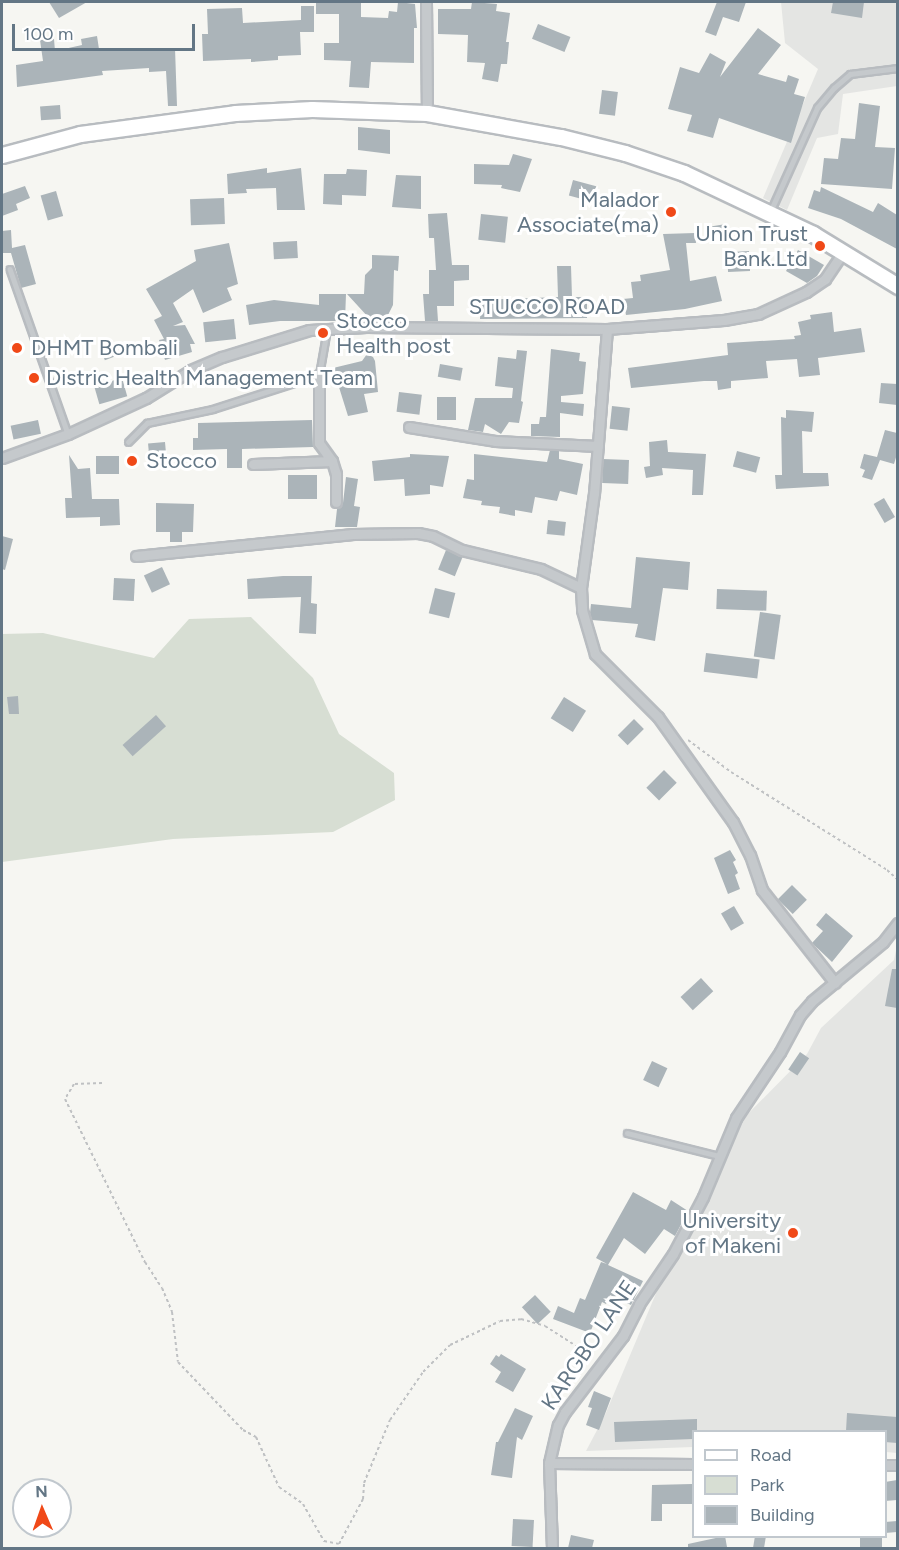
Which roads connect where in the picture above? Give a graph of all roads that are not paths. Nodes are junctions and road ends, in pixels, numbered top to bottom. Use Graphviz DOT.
graph roads {
  1 [pos="426,2"];
  2 [pos="897,68"];
  3 [pos="427,113"];
  4 [pos="2,155"];
  5 [pos="770,213"];
  6 [pos="843,252"];
  7 [pos="10,269"];
  8 [pos="897,286"];
  9 [pos="327,328"];
  10 [pos="607,329"];
  11 [pos="319,375"];
  12 [pos="409,427"];
  13 [pos="68,434"];
  14 [pos="128,442"];
  15 [pos="598,447"];
  16 [pos="2,458"];
  17 [pos="332,461"];
  18 [pos="253,464"];
  19 [pos="336,502"];
  20 [pos="136,556"];
  21 [pos="581,588"];
  22 [pos="897,924"];
  23 [pos="836,983"];
  24 [pos="627,1133"];
  25 [pos="719,1156"];
  26 [pos="549,1463"];
  27 [pos="692,1464"];
  28 [pos="552,1548"];
  1 -- 3 [label="street"];
  2 -- 5 [label="lane"];
  3 -- 4 [label="main road"];
  3 -- 5 [label="main road"];
  5 -- 6 [label="main road"];
  6 -- 8 [label="main road"];
  6 -- 10 [label="street, STUCCO ROAD"];
  7 -- 13 [label="lane"];
  9 -- 10 [label="street, STUCCO ROAD"];
  9 -- 11 [label="lane"];
  9 -- 13 [label="street, STUCCO ROAD"];
  10 -- 15 [label="street"];
  11 -- 14 [label="lane"];
  11 -- 17 [label="street"];
  12 -- 15 [label="street"];
  13 -- 16 [label="street, STUCCO ROAD"];
  15 -- 21 [label="street"];
  17 -- 18 [label="street"];
  17 -- 19 [label="street"];
  20 -- 21 [label="street"];
  21 -- 23 [label="street"];
  22 -- 23 [label="street"];
  23 -- 25 [label="street, KARGBO LANE"];
  24 -- 25 [label="lane"];
  25 -- 26 [label="street, KARGBO LANE"];
  26 -- 27 [label="street"];
  26 -- 28 [label="street, KARGBO LANE"];
}
